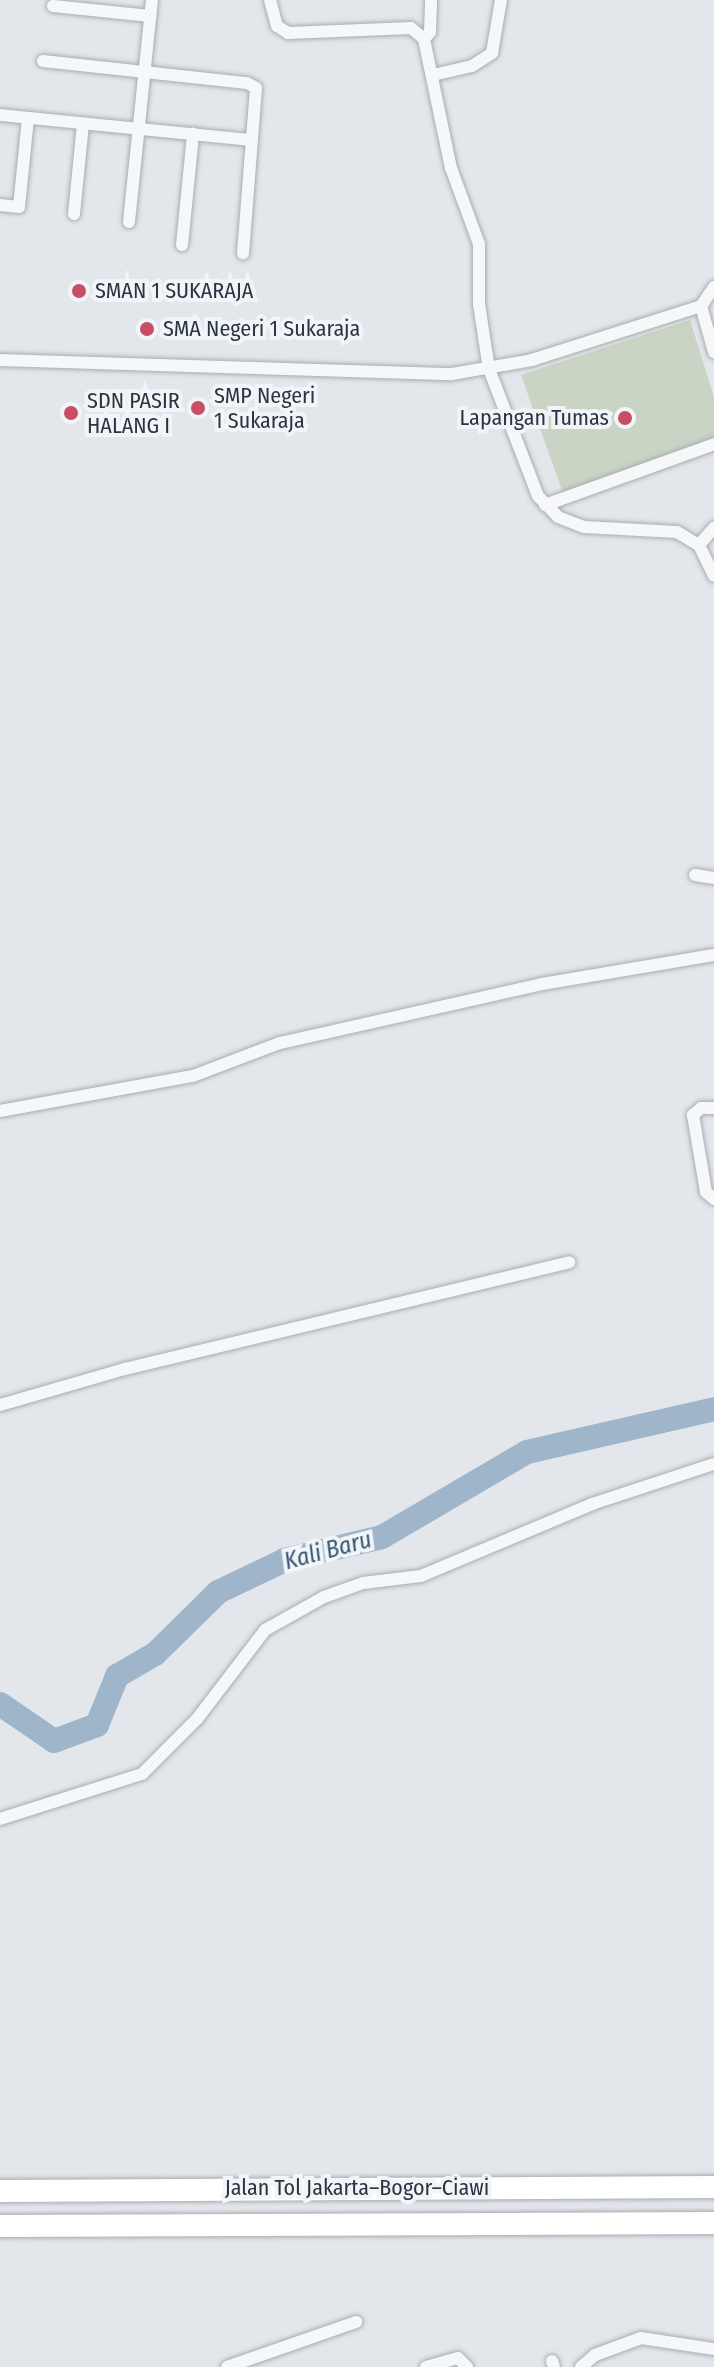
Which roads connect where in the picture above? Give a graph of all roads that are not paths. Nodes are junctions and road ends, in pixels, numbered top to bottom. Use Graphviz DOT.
graph roads {
  1 [pos="152,0"];
  2 [pos="270,0"];
  3 [pos="431,0"];
  4 [pos="501,0"];
  5 [pos="53,6"];
  6 [pos="150,16"];
  7 [pos="424,39"];
  8 [pos="43,61"];
  9 [pos="144,72"];
  10 [pos="433,75"];
  11 [pos="0,115"];
  12 [pos="28,118"];
  13 [pos="83,124"];
  14 [pos="139,129"];
  15 [pos="193,134"];
  16 [pos="251,140"];
  17 [pos="0,205"];
  18 [pos="74,214"];
  19 [pos="129,222"];
  20 [pos="182,245"];
  21 [pos="243,253"];
  22 [pos="714,287"];
  23 [pos="701,306"];
  24 [pos="714,352"];
  25 [pos="0,360"];
  26 [pos="489,369"];
  27 [pos="714,444"];
  28 [pos="545,505"];
  29 [pos="714,528"];
  30 [pos="699,545"];
  31 [pos="714,576"];
  32 [pos="695,875"];
  33 [pos="714,878"];
  34 [pos="714,955"];
  35 [pos="714,1108"];
  36 [pos="0,1111"];
  37 [pos="714,1199"];
  38 [pos="569,1262"];
  39 [pos="0,1405"];
  40 [pos="714,1464"];
  41 [pos="0,1819"];
  42 [pos="362,2187"];
  43 [pos="714,2187"];
  44 [pos="0,2191"];
  45 [pos="714,2223"];
  46 [pos="363,2224"];
  47 [pos="0,2226"];
  48 [pos="356,2322"];
  49 [pos="714,2349"];
  50 [pos="277,2361"];
  51 [pos="227,2367"];
  52 [pos="426,2367"];
  53 [pos="467,2367"];
  54 [pos="581,2367"];
  1 -- 6 [label="street"];
  2 -- 7 [label="street"];
  3 -- 7 [label="street"];
  4 -- 10 [label="street"];
  5 -- 6 [label="street"];
  6 -- 9 [label="street"];
  7 -- 10 [label="street"];
  8 -- 9 [label="street"];
  9 -- 14 [label="street"];
  9 -- 16 [label="street"];
  10 -- 26 [label="street"];
  11 -- 12 [label="street"];
  12 -- 13 [label="street"];
  12 -- 17 [label="street"];
  13 -- 14 [label="street"];
  13 -- 18 [label="street"];
  14 -- 15 [label="street"];
  14 -- 19 [label="street"];
  15 -- 16 [label="street"];
  15 -- 20 [label="street"];
  16 -- 21 [label="street"];
  22 -- 23 [label="street"];
  23 -- 24 [label="street"];
  23 -- 26 [label="street"];
  25 -- 26 [label="street"];
  26 -- 28 [label="street"];
  27 -- 28 [label="street"];
  28 -- 30 [label="street"];
  29 -- 30 [label="street"];
  30 -- 31 [label="street"];
  32 -- 33 [label="street"];
  34 -- 36 [label="street"];
  35 -- 37 [label="street"];
  38 -- 39 [label="street"];
  40 -- 41 [label="street"];
  42 -- 43 [label="highway, Jalan Tol Jakarta–Bogor–Ciawi"];
  42 -- 44 [label="highway, Jalan Tol Jakarta–Bogor–Ciawi"];
  42 -- 46 [label="highway"];
  45 -- 46 [label="highway, Jalan Tol Jakarta–Bogor–Ciawi"];
  46 -- 47 [label="highway, Jalan Tol Jakarta–Bogor–Ciawi"];
  48 -- 50 [label="street"];
  49 -- 54 [label="street"];
  50 -- 51 [label="street"];
  52 -- 53 [label="street"];
}
